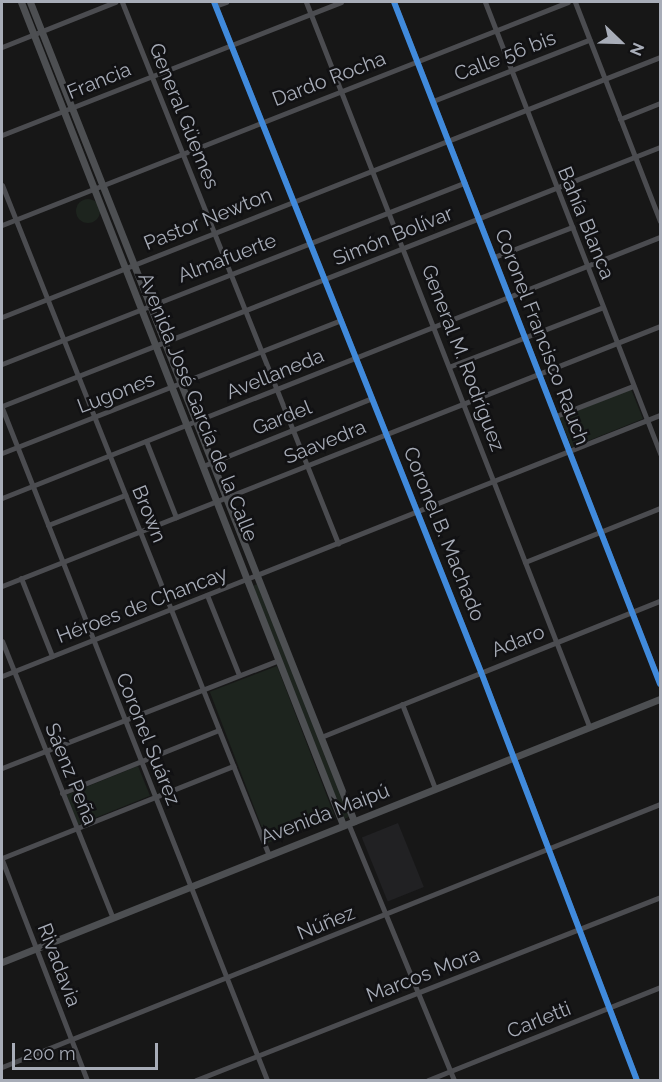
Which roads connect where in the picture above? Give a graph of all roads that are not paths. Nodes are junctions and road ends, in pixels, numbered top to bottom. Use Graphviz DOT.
graph roads {
  1 [pos="21,2"];
  2 [pos="30,2"];
  3 [pos="115,2"];
  4 [pos="122,2"];
  5 [pos="226,2"];
  6 [pos="306,2"];
  7 [pos="341,2"];
  8 [pos="394,2"];
  9 [pos="485,2"];
  10 [pos="568,2"];
  11 [pos="575,2"];
  12 [pos="215,4"];
  13 [pos="311,14"];
  14 [pos="496,30"];
  15 [pos="41,31"];
  16 [pos="33,35"];
  17 [pos="589,40"];
  18 [pos="231,45"];
  19 [pos="2,47"];
  20 [pos="660,57"];
  21 [pos="417,61"];
  22 [pos="511,70"];
  23 [pos="152,76"];
  24 [pos="603,79"];
  25 [pos="341,91"];
  26 [pos="433,101"];
  27 [pos="660,103"];
  28 [pos="73,109"];
  29 [pos="525,110"];
  30 [pos="64,112"];
  31 [pos="620,120"];
  32 [pos="262,122"];
  33 [pos="2,135"];
  34 [pos="448,141"];
  35 [pos="660,147"];
  36 [pos="182,153"];
  37 [pos="635,157"];
  38 [pos="373,170"];
  39 [pos="465,183"];
  40 [pos="2,185"];
  41 [pos="102,186"];
  42 [pos="556,188"];
  43 [pos="93,189"];
  44 [pos="293,202"];
  45 [pos="390,212"];
  46 [pos="478,218"];
  47 [pos="15,219"];
  48 [pos="660,221"];
  49 [pos="2,225"];
  50 [pos="572,227"];
  51 [pos="214,233"];
  52 [pos="660,237"];
  53 [pos="310,243"];
  54 [pos="404,248"];
  55 [pos="494,257"];
  56 [pos="134,266"];
  57 [pos="587,267"];
  58 [pos="125,269"];
  59 [pos="230,274"];
  60 [pos="324,279"];
  61 [pos="510,297"];
  62 [pos="47,299"];
  63 [pos="149,305"];
  64 [pos="603,307"];
  65 [pos="142,308"];
  66 [pos="245,310"];
  67 [pos="2,317"];
  68 [pos="341,321"];
  69 [pos="660,326"];
  70 [pos="435,327"];
  71 [pos="525,338"];
  72 [pos="63,339"];
  73 [pos="165,343"];
  74 [pos="617,343"];
  75 [pos="157,346"];
  76 [pos="261,352"];
  77 [pos="356,358"];
  78 [pos="2,364"];
  79 [pos="451,366"];
  80 [pos="539,374"];
  81 [pos="78,376"];
  82 [pos="182,384"];
  83 [pos="633,386"];
  84 [pos="173,387"];
  85 [pos="276,389"];
  86 [pos="372,398"];
  87 [pos="466,403"];
  88 [pos="2,407"];
  89 [pos="660,415"];
  90 [pos="556,416"];
  91 [pos="94,418"];
  92 [pos="647,420"];
  93 [pos="196,422"];
  94 [pos="188,426"];
  95 [pos="292,429"];
  96 [pos="386,434"];
  97 [pos="146,441"];
  98 [pos="17,447"];
  99 [pos="570,452"];
  100 [pos="2,453"];
  101 [pos="660,454"];
  102 [pos="109,455"];
  103 [pos="212,462"];
  104 [pos="307,465"];
  105 [pos="203,466"];
  106 [pos="495,481"];
  107 [pos="32,486"];
  108 [pos="125,495"];
  109 [pos="2,498"];
  110 [pos="226,498"];
  111 [pos="217,502"];
  112 [pos="660,508"];
  113 [pos="417,512"];
  114 [pos="176,517"];
  115 [pos="48,525"];
  116 [pos="140,531"];
  117 [pos="601,532"];
  118 [pos="338,543"];
  119 [pos="62,562"];
  120 [pos="525,562"];
  121 [pos="257,576"];
  122 [pos="21,578"];
  123 [pos="248,580"];
  124 [pos="2,586"];
  125 [pos="207,595"];
  126 [pos="660,602"];
  127 [pos="171,610"];
  128 [pos="633,612"];
  129 [pos="2,641"];
  130 [pos="94,641"];
  131 [pos="556,642"];
  132 [pos="52,656"];
  133 [pos="279,660"];
  134 [pos="14,671"];
  135 [pos="481,672"];
  136 [pos="239,675"];
  137 [pos="2,676"];
  138 [pos="660,684"];
  139 [pos="202,689"];
  140 [pos="660,699"];
  141 [pos="402,704"];
  142 [pos="125,720"];
  143 [pos="589,726"];
  144 [pos="219,730"];
  145 [pos="321,737"];
  146 [pos="45,751"];
  147 [pos="511,757"];
  148 [pos="141,760"];
  149 [pos="233,766"];
  150 [pos="2,768"];
  151 [pos="435,788"];
  152 [pos="62,793"];
  153 [pos="156,797"];
  154 [pos="660,804"];
  155 [pos="348,823"];
  156 [pos="76,828"];
  157 [pos="546,851"];
  158 [pos="268,853"];
  159 [pos="2,859"];
  160 [pos="191,888"];
  161 [pos="660,897"];
  162 [pos="387,916"];
  163 [pos="113,918"];
  164 [pos="578,931"];
  165 [pos="36,948"];
  166 [pos="2,962"];
  167 [pos="227,979"];
  168 [pos="660,987"];
  169 [pos="418,992"];
  170 [pos="609,1008"];
  171 [pos="72,1040"];
  172 [pos="258,1057"];
  173 [pos="2,1067"];
  174 [pos="451,1072"];
  175 [pos="87,1080"];
  176 [pos="196,1080"];
  177 [pos="267,1080"];
  178 [pos="428,1080"];
  179 [pos="454,1080"];
  180 [pos="636,1080"];
  1 -- 16 [label="main road, Avenida José García de la Calle"];
  2 -- 15 [label="main road, Avenida José García de la Calle"];
  3 -- 15 [label="street"];
  4 -- 23 [label="street, General Güemes"];
  5 -- 12 [label="street"];
  6 -- 13 [label="street, General M. Rodríguez"];
  7 -- 13 [label="street, Francia"];
  8 -- 21 [label="street, Coronel Francisco Rauch"];
  9 -- 14 [label="street, Bahía Blanca"];
  10 -- 14 [label="street, Dardo Rocha"];
  11 -- 17 [label="street"];
  12 -- 18 [label="street, Coronel B. Machado"];
  13 -- 18 [label="street, Francia"];
  13 -- 25 [label="street, General M. Rodríguez"];
  14 -- 21 [label="street, Dardo Rocha"];
  14 -- 22 [label="street, Bahía Blanca"];
  15 -- 16 [label="street"];
  15 -- 28 [label="main road, Avenida José García de la Calle"];
  16 -- 19 [label="street"];
  16 -- 30 [label="main road, Avenida José García de la Calle"];
  17 -- 22 [label="street, Calle 56 bis"];
  17 -- 24 [label="street"];
  18 -- 23 [label="street, Francia"];
  18 -- 32 [label="street, Coronel B. Machado"];
  20 -- 24 [label="street, Pastor Newton"];
  21 -- 25 [label="street, Dardo Rocha"];
  21 -- 26 [label="street, Coronel Francisco Rauch"];
  22 -- 26 [label="street, Calle 56 bis"];
  22 -- 29 [label="street, Bahía Blanca"];
  23 -- 28 [label="street, Francia"];
  23 -- 36 [label="street, General Güemes"];
  24 -- 29 [label="street, Pastor Newton"];
  24 -- 31 [label="street"];
  25 -- 32 [label="street, Dardo Rocha"];
  25 -- 38 [label="street, General M. Rodríguez"];
  26 -- 34 [label="street, Coronel Francisco Rauch"];
  27 -- 31 [label="street"];
  28 -- 30 [label="street, Francia"];
  28 -- 41 [label="main road, Avenida José García de la Calle"];
  29 -- 34 [label="street, Pastor Newton"];
  29 -- 42 [label="street, Bahía Blanca"];
  30 -- 33 [label="street, Francia"];
  30 -- 43 [label="main road, Avenida José García de la Calle"];
  31 -- 37 [label="street"];
  32 -- 36 [label="street, Dardo Rocha"];
  32 -- 44 [label="street, Coronel B. Machado"];
  34 -- 38 [label="street, Pastor Newton"];
  34 -- 39 [label="street, Coronel Francisco Rauch"];
  35 -- 37 [label="street, Simón Bolívar"];
  36 -- 41 [label="street, Dardo Rocha"];
  36 -- 51 [label="street, General Güemes"];
  37 -- 42 [label="street, Simón Bolívar"];
  37 -- 48 [label="street"];
  38 -- 44 [label="street, Pastor Newton"];
  38 -- 45 [label="street, General M. Rodríguez"];
  39 -- 45 [label="street, Almafuerte"];
  39 -- 46 [label="street, Coronel Francisco Rauch"];
  40 -- 47 [label="street, Brown"];
  41 -- 43 [label="street, Dardo Rocha"];
  41 -- 56 [label="main road, Avenida José García de la Calle"];
  42 -- 46 [label="street, Simón Bolívar"];
  42 -- 50 [label="street, Bahía Blanca"];
  43 -- 47 [label="street, Dardo Rocha"];
  43 -- 58 [label="main road, Avenida José García de la Calle"];
  44 -- 51 [label="street, Pastor Newton"];
  44 -- 53 [label="street, Coronel B. Machado"];
  45 -- 53 [label="street, Almafuerte"];
  45 -- 54 [label="street, General M. Rodríguez"];
  46 -- 54 [label="street, Simón Bolívar"];
  46 -- 55 [label="street, Coronel Francisco Rauch"];
  47 -- 49 [label="street, Dardo Rocha"];
  47 -- 62 [label="street, Brown"];
  50 -- 55 [label="street"];
  50 -- 57 [label="street, Bahía Blanca"];
  51 -- 56 [label="street, Pastor Newton"];
  51 -- 59 [label="street, General Güemes"];
  52 -- 57 [label="street, Avellaneda"];
  53 -- 59 [label="street, Almafuerte"];
  53 -- 60 [label="street, Coronel B. Machado"];
  54 -- 60 [label="street, Simón Bolívar"];
  54 -- 70 [label="street, General M. Rodríguez"];
  55 -- 61 [label="street, Coronel Francisco Rauch"];
  56 -- 58 [label="street, Pastor Newton"];
  56 -- 63 [label="main road, Avenida José García de la Calle"];
  57 -- 61 [label="street, Avellaneda"];
  57 -- 64 [label="street, Bahía Blanca"];
  58 -- 62 [label="street, Pastor Newton"];
  58 -- 65 [label="main road, Avenida José García de la Calle"];
  59 -- 63 [label="street, Almafuerte"];
  59 -- 66 [label="street, General Güemes"];
  60 -- 66 [label="street, Simón Bolívar"];
  60 -- 68 [label="street, Coronel B. Machado"];
  61 -- 70 [label="street, Avellaneda"];
  61 -- 71 [label="street, Coronel Francisco Rauch"];
  62 -- 67 [label="street, Pastor Newton"];
  62 -- 72 [label="street, Brown"];
  63 -- 65 [label="street, Almafuerte"];
  63 -- 73 [label="main road, Avenida José García de la Calle"];
  64 -- 71 [label="street"];
  64 -- 74 [label="street, Bahía Blanca"];
  65 -- 72 [label="street, Almafuerte"];
  65 -- 75 [label="main road, Avenida José García de la Calle"];
  66 -- 73 [label="street, Simón Bolívar"];
  66 -- 76 [label="street, General Güemes"];
  68 -- 76 [label="street, Lugones"];
  68 -- 77 [label="street, Coronel B. Machado"];
  69 -- 74 [label="street, Saavedra"];
  70 -- 77 [label="street, Avellaneda"];
  70 -- 79 [label="street, General M. Rodríguez"];
  71 -- 79 [label="street"];
  71 -- 80 [label="street, Coronel Francisco Rauch"];
  72 -- 78 [label="street, Almafuerte"];
  72 -- 81 [label="street, Brown"];
  73 -- 75 [label="street, Simón Bolívar"];
  73 -- 82 [label="main road, Avenida José García de la Calle"];
  74 -- 80 [label="street, Saavedra"];
  74 -- 83 [label="street, Bahía Blanca"];
  75 -- 81 [label="street, Simón Bolívar"];
  75 -- 84 [label="main road, Avenida José García de la Calle"];
  76 -- 82 [label="street, Lugones"];
  76 -- 85 [label="street, General Güemes"];
  77 -- 85 [label="street, Avellaneda"];
  77 -- 86 [label="street, Coronel B. Machado"];
  79 -- 87 [label="street, General M. Rodríguez"];
  80 -- 87 [label="street, Saavedra"];
  80 -- 90 [label="street, Coronel Francisco Rauch"];
  81 -- 88 [label="street, Simón Bolívar"];
  81 -- 91 [label="street, Brown"];
  82 -- 84 [label="street, Lugones"];
  82 -- 93 [label="main road, Avenida José García de la Calle"];
  83 -- 90 [label="street"];
  83 -- 92 [label="street, Bahía Blanca"];
  84 -- 91 [label="street, Lugones"];
  84 -- 94 [label="main road, Avenida José García de la Calle"];
  85 -- 93 [label="street, Avellaneda"];
  85 -- 95 [label="street, General Güemes"];
  86 -- 95 [label="street, Gardel"];
  86 -- 96 [label="street, Coronel B. Machado"];
  87 -- 96 [label="street, Saavedra"];
  87 -- 106 [label="street, General M. Rodríguez"];
  88 -- 98 [label="street, Coronel Suárez"];
  89 -- 92 [label="street, Héroes de Chancay"];
  90 -- 99 [label="street, Coronel Francisco Rauch"];
  91 -- 98 [label="street, Lugones"];
  91 -- 102 [label="street, Brown"];
  92 -- 99 [label="street, Héroes de Chancay"];
  92 -- 101 [label="street, Bahía Blanca"];
  93 -- 94 [label="street, Avellaneda"];
  93 -- 103 [label="main road, Avenida José García de la Calle"];
  94 -- 97 [label="street, Avellaneda"];
  94 -- 105 [label="main road, Avenida José García de la Calle"];
  95 -- 103 [label="street, Gardel"];
  95 -- 104 [label="street, General Güemes"];
  96 -- 104 [label="street, Saavedra"];
  96 -- 113 [label="street, Coronel B. Machado"];
  97 -- 102 [label="street, Avellaneda"];
  97 -- 114 [label="street"];
  98 -- 100 [label="street, Lugones"];
  98 -- 107 [label="street, Coronel Suárez"];
  99 -- 106 [label="street, Héroes de Chancay"];
  99 -- 117 [label="street, Coronel Francisco Rauch"];
  102 -- 107 [label="street, Avellaneda"];
  102 -- 108 [label="street, Brown"];
  103 -- 105 [label="street, Gardel"];
  103 -- 110 [label="main road, Avenida José García de la Calle"];
  104 -- 110 [label="street, Saavedra"];
  104 -- 118 [label="street, General Güemes"];
  105 -- 111 [label="main road, Avenida José García de la Calle"];
  106 -- 113 [label="street, Héroes de Chancay"];
  106 -- 120 [label="street, General M. Rodríguez"];
  107 -- 109 [label="street, Avellaneda"];
  107 -- 115 [label="street, Coronel Suárez"];
  108 -- 115 [label="street"];
  108 -- 116 [label="street, Brown"];
  110 -- 111 [label="street, Saavedra"];
  110 -- 121 [label="main road, Avenida José García de la Calle"];
  111 -- 114 [label="street, Saavedra"];
  111 -- 123 [label="main road, Avenida José García de la Calle"];
  112 -- 117 [label="street"];
  113 -- 118 [label="street, Héroes de Chancay"];
  113 -- 135 [label="street, Coronel B. Machado"];
  114 -- 116 [label="street, Saavedra"];
  115 -- 119 [label="street, Coronel Suárez"];
  116 -- 119 [label="street, Saavedra"];
  116 -- 127 [label="street, Brown"];
  117 -- 120 [label="street"];
  117 -- 128 [label="street, Coronel Francisco Rauch"];
  118 -- 121 [label="street, Héroes de Chancay"];
  119 -- 122 [label="street, Saavedra"];
  119 -- 130 [label="street, Coronel Suárez"];
  120 -- 131 [label="street, General M. Rodríguez"];
  121 -- 123 [label="street, Héroes de Chancay"];
  121 -- 145 [label="main road, Avenida José García de la Calle"];
  122 -- 124 [label="street, Saavedra"];
  122 -- 132 [label="street"];
  123 -- 125 [label="street, Héroes de Chancay"];
  123 -- 133 [label="main road, Avenida José García de la Calle"];
  125 -- 127 [label="street, Héroes de Chancay"];
  125 -- 136 [label="street"];
  126 -- 128 [label="street, Adaro"];
  127 -- 130 [label="street, Héroes de Chancay"];
  127 -- 139 [label="street, Brown"];
  128 -- 131 [label="street, Adaro"];
  128 -- 138 [label="street, Coronel Francisco Rauch"];
  129 -- 134 [label="street, Sáenz Peña"];
  130 -- 132 [label="street, Héroes de Chancay"];
  130 -- 142 [label="street, Coronel Suárez"];
  131 -- 135 [label="street, Adaro"];
  131 -- 143 [label="street, General M. Rodríguez"];
  132 -- 134 [label="street, Héroes de Chancay"];
  133 -- 136 [label="street"];
  133 -- 155 [label="main road, Avenida José García de la Calle"];
  134 -- 137 [label="street, Héroes de Chancay"];
  134 -- 146 [label="street, Sáenz Peña"];
  135 -- 141 [label="street, Adaro"];
  135 -- 147 [label="street, Coronel B. Machado"];
  136 -- 139 [label="street"];
  139 -- 142 [label="street"];
  139 -- 144 [label="street, Brown"];
  140 -- 143 [label="main road, Avenida Maipú"];
  141 -- 145 [label="street, Adaro"];
  141 -- 151 [label="street"];
  142 -- 146 [label="street"];
  142 -- 148 [label="street, Coronel Suárez"];
  143 -- 147 [label="main road, Avenida Maipú"];
  144 -- 148 [label="street"];
  144 -- 149 [label="street, Brown"];
  145 -- 155 [label="main road, Avenida José García de la Calle"];
  146 -- 150 [label="street"];
  146 -- 152 [label="street, Sáenz Peña"];
  147 -- 151 [label="main road, Avenida Maipú"];
  147 -- 157 [label="street, Coronel B. Machado"];
  148 -- 152 [label="street"];
  148 -- 153 [label="street, Coronel Suárez"];
  149 -- 153 [label="street"];
  149 -- 158 [label="street, Brown"];
  151 -- 155 [label="main road, Avenida Maipú"];
  152 -- 156 [label="street, Sáenz Peña"];
  153 -- 156 [label="street"];
  153 -- 160 [label="street, Coronel Suárez"];
  154 -- 157 [label="street, Núñez"];
  155 -- 158 [label="main road, Avenida Maipú"];
  155 -- 162 [label="street, Avenida José García de la Calle"];
  156 -- 159 [label="street"];
  156 -- 163 [label="street, Sáenz Peña"];
  157 -- 162 [label="street, Núñez"];
  157 -- 164 [label="street, Coronel B. Machado"];
  158 -- 160 [label="main road, Avenida Maipú"];
  159 -- 165 [label="street, Rivadavia"];
  160 -- 163 [label="main road, Avenida Maipú"];
  160 -- 167 [label="street, Coronel Suárez"];
  161 -- 164 [label="street, Marcos Mora"];
  162 -- 167 [label="street, Núñez"];
  162 -- 169 [label="street, Avenida José García de la Calle"];
  163 -- 165 [label="main road, Avenida Maipú"];
  164 -- 169 [label="street, Marcos Mora"];
  164 -- 170 [label="street, Coronel B. Machado"];
  165 -- 166 [label="main road, Avenida Maipú"];
  165 -- 171 [label="street, Rivadavia"];
  167 -- 171 [label="street, Núñez"];
  167 -- 172 [label="street, Coronel Suárez"];
  168 -- 170 [label="street, Carletti"];
  169 -- 172 [label="street, Marcos Mora"];
  169 -- 174 [label="street, Avenida José García de la Calle"];
  170 -- 174 [label="street, Carletti"];
  170 -- 180 [label="street, Coronel B. Machado"];
  171 -- 173 [label="street, Núñez"];
  171 -- 175 [label="street, Rivadavia"];
  172 -- 176 [label="street, Marcos Mora"];
  172 -- 177 [label="street, Coronel Suárez"];
  174 -- 178 [label="street, Carletti"];
  174 -- 179 [label="street, Avenida José García de la Calle"];
}
